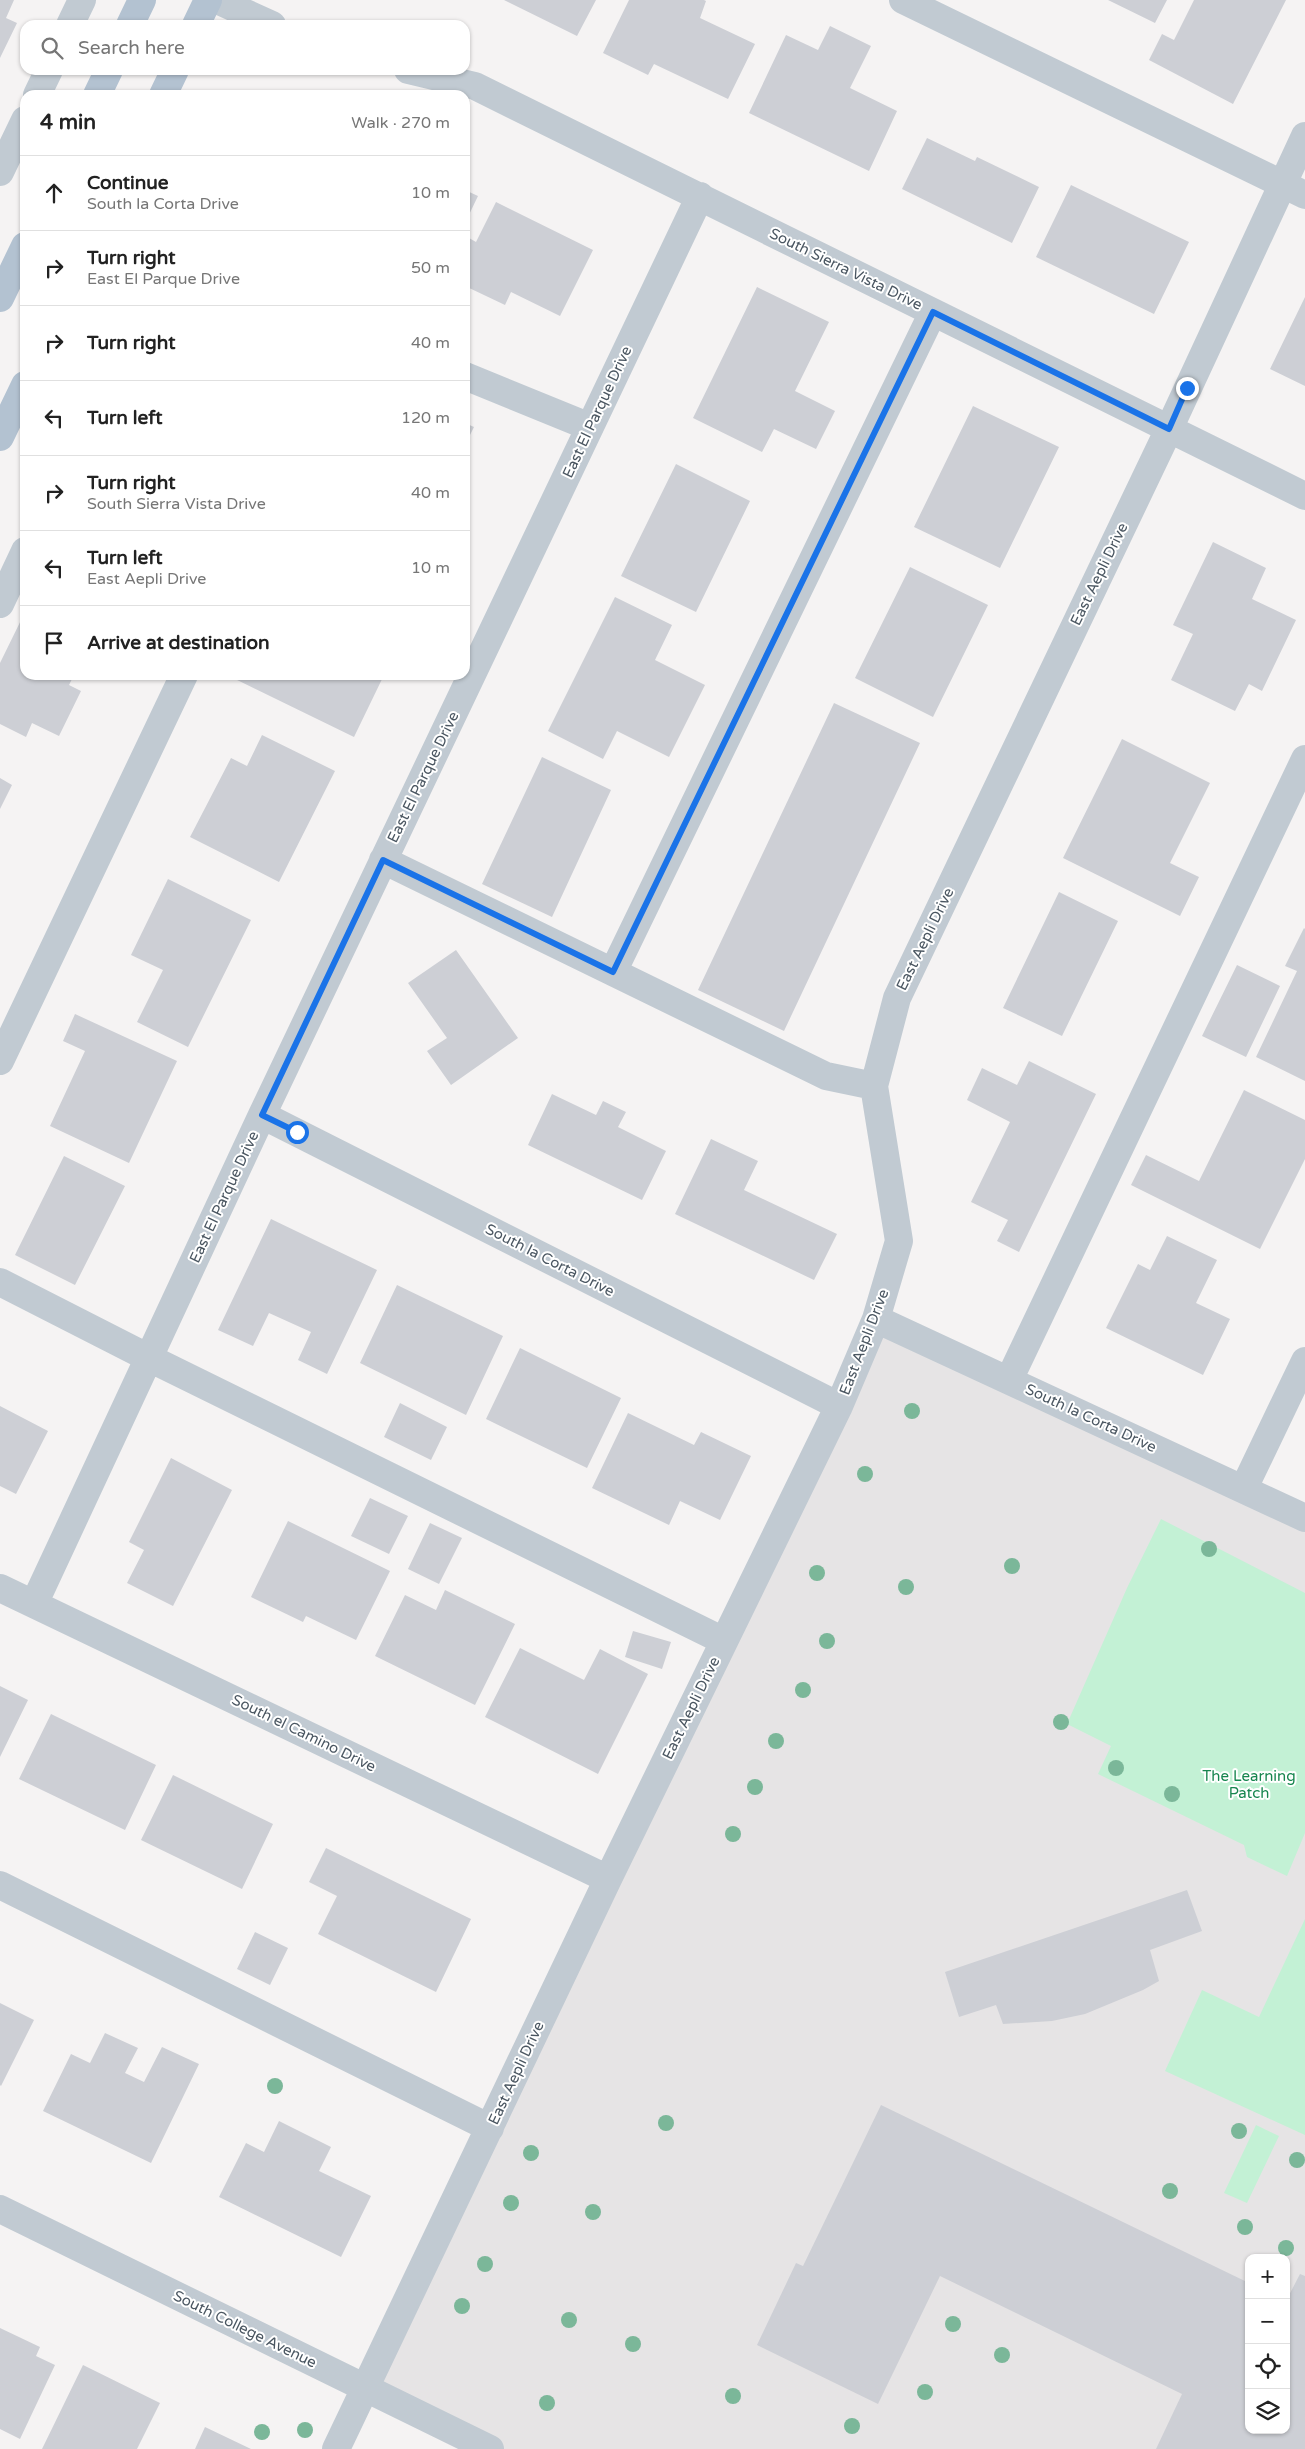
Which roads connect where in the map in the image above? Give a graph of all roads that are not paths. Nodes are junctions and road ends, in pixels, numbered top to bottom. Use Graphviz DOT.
graph roads {
  1 [pos="82,0"];
  2 [pos="142,0"];
  3 [pos="208,0"];
  4 [pos="217,0"];
  5 [pos="903,0"];
  6 [pos="72,20"];
  7 [pos="132,20"];
  8 [pos="198,20"];
  9 [pos="261,20"];
  10 [pos="47,75"];
  11 [pos="107,75"];
  12 [pos="173,75"];
  13 [pos="429,75"];
  14 [pos="39,90"];
  15 [pos="99,90"];
  16 [pos="165,90"];
  17 [pos="20,130"];
  18 [pos="1305,136"];
  19 [pos="0,172"];
  20 [pos="1294,189"];
  21 [pos="700,196"];
  22 [pos="20,256"];
  23 [pos="0,298"];
  24 [pos="933,312"];
  25 [pos="470,378"];
  26 [pos="19,412"];
  27 [pos="590,428"];
  28 [pos="1169,429"];
  29 [pos="0,438"];
  30 [pos="1305,496"];
  31 [pos="20,562"];
  32 [pos="0,604"];
  33 [pos="470,678"];
  34 [pos="182,680"];
  35 [pos="469,680"];
  36 [pos="1305,759"];
  37 [pos="383,860"];
  38 [pos="613,972"];
  39 [pos="0,1061"];
  40 [pos="874,1086"];
  41 [pos="262,1115"];
  42 [pos="0,1282"];
  43 [pos="876,1319"];
  44 [pos="149,1358"];
  45 [pos="1305,1361"];
  46 [pos="1009,1380"];
  47 [pos="839,1406"];
  48 [pos="1244,1488"];
  49 [pos="1305,1518"];
  50 [pos="0,1588"];
  51 [pos="34,1604"];
  52 [pos="724,1641"];
  53 [pos="608,1879"];
  54 [pos="0,1885"];
  55 [pos="490,2128"];
  56 [pos="0,2209"];
  57 [pos="365,2388"];
  58 [pos="336,2449"];
  59 [pos="490,2449"];
  1 -- 6 [label="street"];
  2 -- 7 [label="main road"];
  3 -- 8 [label="main road"];
  4 -- 9 [label="street"];
  5 -- 20 [label="street"];
  10 -- 14 [label="street"];
  11 -- 15 [label="main road"];
  12 -- 16 [label="main road"];
  13 -- 21 [label="street, South Sierra Vista Drive"];
  17 -- 19 [label="street"];
  18 -- 20 [label="street, East Aepli Drive"];
  20 -- 28 [label="street, East Aepli Drive"];
  21 -- 24 [label="street, South Sierra Vista Drive"];
  21 -- 27 [label="street, East El Parque Drive"];
  22 -- 23 [label="main road"];
  24 -- 28 [label="street, South Sierra Vista Drive"];
  24 -- 38 [label="street"];
  25 -- 27 [label="street"];
  26 -- 29 [label="main road"];
  27 -- 33 [label="street, East El Parque Drive"];
  28 -- 30 [label="street, South Sierra Vista Drive"];
  28 -- 40 [label="street, East Aepli Drive"];
  31 -- 32 [label="street"];
  34 -- 39 [label="street"];
  35 -- 37 [label="street, East El Parque Drive"];
  36 -- 46 [label="street"];
  37 -- 38 [label="street"];
  37 -- 41 [label="street, East El Parque Drive"];
  38 -- 40 [label="street"];
  40 -- 43 [label="street, East Aepli Drive"];
  41 -- 44 [label="street, East El Parque Drive"];
  41 -- 47 [label="street, South la Corta Drive"];
  42 -- 44 [label="street"];
  43 -- 46 [label="street, South la Corta Drive"];
  43 -- 47 [label="street, East Aepli Drive"];
  44 -- 51 [label="street, East El Parque Drive"];
  44 -- 52 [label="street"];
  45 -- 48 [label="street"];
  46 -- 48 [label="street, South la Corta Drive"];
  47 -- 52 [label="street, East Aepli Drive"];
  48 -- 49 [label="street, South la Corta Drive"];
  50 -- 51 [label="street, South el Camino Drive"];
  51 -- 53 [label="street, South el Camino Drive"];
  52 -- 53 [label="street, East Aepli Drive"];
  53 -- 55 [label="street, East Aepli Drive"];
  54 -- 55 [label="street"];
  55 -- 57 [label="street, East Aepli Drive"];
  56 -- 57 [label="street, South College Avenue"];
  57 -- 58 [label="street, East Aepli Drive"];
  57 -- 59 [label="street, South College Avenue"];
}
